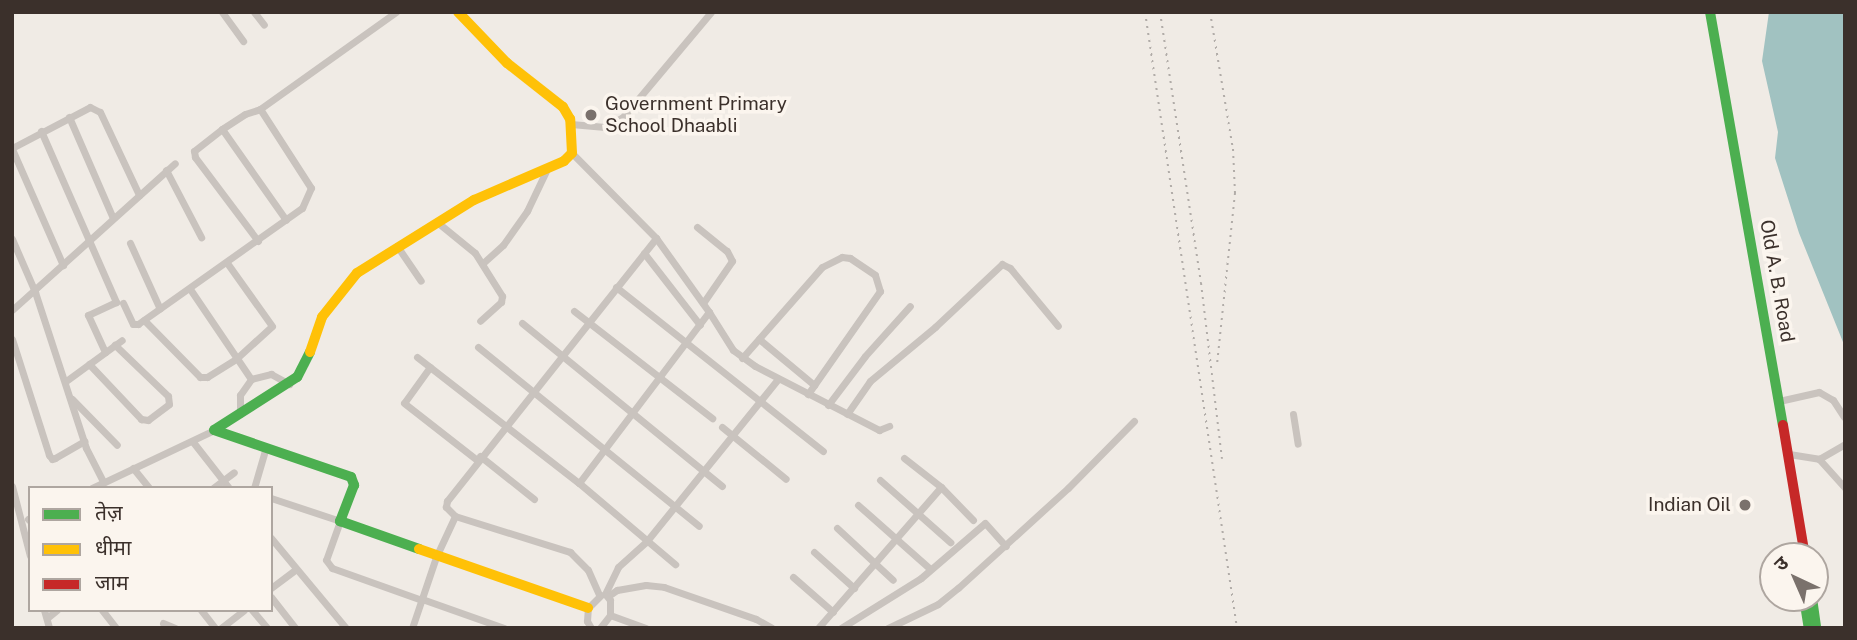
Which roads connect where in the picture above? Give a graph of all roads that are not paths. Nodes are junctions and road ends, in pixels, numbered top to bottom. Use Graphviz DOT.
graph roads {
  1 [pos="222,12"];
  2 [pos="254,12"];
  3 [pos="396,12"];
  4 [pos="458,12"];
  5 [pos="711,12"];
  6 [pos="1703,12"];
  7 [pos="1710,12"];
  8 [pos="264,25"];
  9 [pos="243,41"];
  10 [pos="262,108"];
  11 [pos="69,117"];
  12 [pos="570,124"];
  13 [pos="222,129"];
  14 [pos="41,131"];
  15 [pos="12,148"];
  16 [pos="572,153"];
  17 [pos="174,163"];
  18 [pos="547,169"];
  19 [pos="166,170"];
  20 [pos="139,195"];
  21 [pos="113,218"];
  22 [pos="286,220"];
  23 [pos="437,222"];
  24 [pos="697,227"];
  25 [pos="201,237"];
  26 [pos="656,237"];
  27 [pos="12,239"];
  28 [pos="89,240"];
  29 [pos="258,241"];
  30 [pos="130,243"];
  31 [pos="397,246"];
  32 [pos="644,253"];
  33 [pos="227,263"];
  34 [pos="483,263"];
  35 [pos="64,265"];
  36 [pos="421,281"];
  37 [pos="616,287"];
  38 [pos="190,289"];
  39 [pos="35,292"];
  40 [pos="123,303"];
  41 [pos="703,303"];
  42 [pos="910,306"];
  43 [pos="160,309"];
  44 [pos="12,310"];
  45 [pos="575,311"];
  46 [pos="709,312"];
  47 [pos="144,320"];
  48 [pos="480,321"];
  49 [pos="588,322"];
  50 [pos="522,323"];
  51 [pos="700,325"];
  52 [pos="1058,326"];
  53 [pos="12,339"];
  54 [pos="759,339"];
  55 [pos="687,343"];
  56 [pos="478,347"];
  57 [pos="105,352"];
  58 [pos="562,356"];
  59 [pos="417,357"];
  60 [pos="237,358"];
  61 [pos="742,358"];
  62 [pos="89,364"];
  63 [pos="430,367"];
  64 [pos="660,377"];
  65 [pos="251,379"];
  66 [pos="778,379"];
  67 [pos="66,381"];
  68 [pos="289,384"];
  69 [pos="814,385"];
  70 [pos="533,391"];
  71 [pos="808,394"];
  72 [pos="71,399"];
  73 [pos="1779,401"];
  74 [pos="761,402"];
  75 [pos="828,405"];
  76 [pos="240,414"];
  77 [pos="633,414"];
  78 [pos="847,414"];
  79 [pos="1293,414"];
  80 [pos="1844,417"];
  81 [pos="712,418"];
  82 [pos="1134,421"];
  83 [pos="505,424"];
  84 [pos="888,426"];
  85 [pos="722,428"];
  86 [pos="214,430"];
  87 [pos="732,436"];
  88 [pos="84,441"];
  89 [pos="193,442"];
  90 [pos="1845,443"];
  91 [pos="1298,444"];
  92 [pos="117,445"];
  93 [pos="267,447"];
  94 [pos="604,450"];
  95 [pos="822,451"];
  96 [pos="1788,454"];
  97 [pos="479,458"];
  98 [pos="904,458"];
  99 [pos="1819,459"];
  100 [pos="133,468"];
  101 [pos="704,471"];
  102 [pos="234,472"];
  103 [pos="1841,478"];
  104 [pos="786,479"];
  105 [pos="223,480"];
  106 [pos="880,480"];
  107 [pos="579,483"];
  108 [pos="12,486"];
  109 [pos="98,486"];
  110 [pos="147,486"];
  111 [pos="216,486"];
  112 [pos="228,486"];
  113 [pos="255,486"];
  114 [pos="723,486"];
  115 [pos="941,487"];
  116 [pos="1845,488"];
  117 [pos="273,499"];
  118 [pos="534,499"];
  119 [pos="858,505"];
  120 [pos="675,506"];
  121 [pos="451,512"];
  122 [pos="918,514"];
  123 [pos="23,518"];
  124 [pos="973,520"];
  125 [pos="340,521"];
  126 [pos="699,526"];
  127 [pos="836,528"];
  128 [pos="273,540"];
  129 [pos="895,540"];
  130 [pos="646,542"];
  131 [pos="950,542"];
  132 [pos="1796,542"];
  133 [pos="1803,542"];
  134 [pos="28,545"];
  135 [pos="1006,546"];
  136 [pos="814,552"];
  137 [pos="436,557"];
  138 [pos="876,563"];
  139 [pos="675,564"];
  140 [pos="928,567"];
  141 [pos="296,569"];
  142 [pos="793,577"];
  143 [pos="893,580"];
  144 [pos="273,586"];
  145 [pos="853,588"];
  146 [pos="604,595"];
  147 [pos="273,600"];
  148 [pos="422,600"];
  149 [pos="588,608"];
  150 [pos="104,612"];
  151 [pos="203,612"];
  152 [pos="241,612"];
  153 [pos="254,612"];
  154 [pos="833,612"];
  155 [pos="46,614"];
  156 [pos="610,615"];
  157 [pos="163,623"];
  158 [pos="49,628"];
  159 [pos="116,628"];
  160 [pos="176,628"];
  161 [pos="215,628"];
  162 [pos="221,628"];
  163 [pos="267,628"];
  164 [pos="295,628"];
  165 [pos="346,628"];
  166 [pos="412,628"];
  167 [pos="504,628"];
  168 [pos="591,628"];
  169 [pos="600,628"];
  170 [pos="646,628"];
  171 [pos="772,628"];
  172 [pos="818,628"];
  173 [pos="841,628"];
  174 [pos="888,628"];
  1 -- 9 [label="street"];
  2 -- 8 [label="street"];
  3 -- 10 [label="street"];
  4 -- 12 [label="main road"];
  5 -- 12 [label="street"];
  6 -- 132 [label="main road, Old A. B. Road"];
  7 -- 73 [label="main road, Old A. B. Road"];
  10 -- 13 [label="street"];
  10 -- 22 [label="street"];
  11 -- 14 [label="street"];
  11 -- 20 [label="street"];
  11 -- 21 [label="street"];
  12 -- 16 [label="main road"];
  13 -- 22 [label="street"];
  13 -- 29 [label="street"];
  14 -- 15 [label="street"];
  14 -- 28 [label="street"];
  15 -- 35 [label="street"];
  16 -- 18 [label="main road"];
  16 -- 26 [label="street"];
  17 -- 19 [label="street"];
  18 -- 23 [label="main road"];
  18 -- 34 [label="street"];
  19 -- 20 [label="street"];
  19 -- 25 [label="street"];
  20 -- 21 [label="street"];
  21 -- 28 [label="street"];
  22 -- 29 [label="street"];
  23 -- 31 [label="main road"];
  23 -- 34 [label="street"];
  24 -- 41 [label="street"];
  26 -- 32 [label="street"];
  26 -- 41 [label="street"];
  27 -- 39 [label="street"];
  28 -- 35 [label="street"];
  28 -- 57 [label="street"];
  29 -- 33 [label="street"];
  30 -- 43 [label="street"];
  31 -- 36 [label="street"];
  31 -- 68 [label="main road"];
  32 -- 37 [label="street"];
  32 -- 51 [label="street"];
  33 -- 38 [label="street"];
  33 -- 60 [label="street"];
  34 -- 48 [label="street"];
  35 -- 39 [label="street"];
  37 -- 49 [label="street"];
  37 -- 55 [label="street"];
  38 -- 43 [label="street"];
  38 -- 60 [label="street"];
  39 -- 44 [label="street"];
  39 -- 67 [label="street"];
  40 -- 47 [label="street"];
  41 -- 46 [label="street"];
  42 -- 75 [label="street"];
  43 -- 47 [label="street"];
  45 -- 49 [label="street"];
  46 -- 51 [label="street"];
  46 -- 61 [label="street"];
  47 -- 60 [label="street"];
  49 -- 58 [label="street"];
  49 -- 64 [label="street"];
  50 -- 58 [label="street"];
  51 -- 55 [label="street"];
  52 -- 78 [label="street"];
  53 -- 88 [label="street"];
  54 -- 61 [label="street"];
  54 -- 69 [label="street"];
  54 -- 69 [label="street"];
  55 -- 64 [label="street"];
  55 -- 74 [label="street"];
  56 -- 70 [label="street"];
  57 -- 62 [label="street"];
  57 -- 62 [label="street"];
  58 -- 70 [label="street"];
  58 -- 77 [label="street"];
  59 -- 63 [label="street"];
  60 -- 65 [label="street"];
  61 -- 66 [label="street"];
  62 -- 67 [label="street"];
  63 -- 83 [label="street"];
  63 -- 97 [label="street"];
  64 -- 77 [label="street"];
  64 -- 81 [label="street"];
  65 -- 68 [label="street"];
  65 -- 76 [label="street"];
  66 -- 71 [label="street"];
  66 -- 74 [label="street"];
  67 -- 72 [label="street"];
  68 -- 76 [label="main road"];
  69 -- 71 [label="street"];
  70 -- 83 [label="street"];
  70 -- 94 [label="street"];
  71 -- 75 [label="street"];
  72 -- 88 [label="street"];
  72 -- 92 [label="street"];
  73 -- 80 [label="street"];
  73 -- 96 [label="main road, Old A. B. Road"];
  74 -- 87 [label="street"];
  74 -- 95 [label="street"];
  75 -- 78 [label="street"];
  76 -- 86 [label="main road"];
  77 -- 94 [label="street"];
  77 -- 101 [label="street"];
  78 -- 84 [label="street"];
  79 -- 91 [label="street"];
  82 -- 135 [label="street"];
  83 -- 97 [label="street"];
  83 -- 107 [label="street"];
  85 -- 87 [label="street"];
  86 -- 89 [label="street"];
  86 -- 93 [label="main road"];
  87 -- 101 [label="street"];
  87 -- 104 [label="street"];
  88 -- 109 [label="street"];
  89 -- 100 [label="street"];
  89 -- 105 [label="street"];
  90 -- 99 [label="street"];
  93 -- 113 [label="street"];
  93 -- 125 [label="main road"];
  94 -- 107 [label="street"];
  94 -- 120 [label="street"];
  96 -- 99 [label="street"];
  96 -- 133 [label="main road, Old A. B. Road"];
  97 -- 118 [label="street"];
  97 -- 121 [label="street"];
  98 -- 115 [label="street"];
  99 -- 103 [label="street"];
  100 -- 109 [label="street"];
  100 -- 110 [label="street"];
  101 -- 114 [label="street"];
  101 -- 120 [label="street"];
  102 -- 105 [label="street"];
  103 -- 116 [label="street"];
  105 -- 111 [label="street"];
  105 -- 112 [label="street"];
  106 -- 122 [label="street"];
  107 -- 130 [label="street"];
  108 -- 123 [label="street"];
  115 -- 122 [label="street"];
  115 -- 124 [label="street"];
  117 -- 125 [label="street"];
  119 -- 129 [label="street"];
  120 -- 126 [label="street"];
  120 -- 130 [label="street"];
  121 -- 137 [label="street"];
  121 -- 146 [label="street"];
  122 -- 129 [label="street"];
  122 -- 131 [label="street"];
  123 -- 134 [label="street"];
  125 -- 137 [label="main road"];
  125 -- 148 [label="street"];
  127 -- 138 [label="street"];
  128 -- 141 [label="street"];
  129 -- 138 [label="street"];
  129 -- 140 [label="street"];
  130 -- 139 [label="street"];
  130 -- 146 [label="street"];
  135 -- 173 [label="street"];
  135 -- 174 [label="street"];
  136 -- 145 [label="street"];
  137 -- 148 [label="street"];
  137 -- 149 [label="main road"];
  138 -- 143 [label="street"];
  138 -- 145 [label="street"];
  141 -- 144 [label="street"];
  141 -- 165 [label="street"];
  142 -- 154 [label="street"];
  145 -- 154 [label="street"];
  146 -- 149 [label="street"];
  146 -- 156 [label="street"];
  146 -- 171 [label="street"];
  147 -- 164 [label="street"];
  148 -- 166 [label="street"];
  148 -- 167 [label="street"];
  149 -- 168 [label="street"];
  150 -- 159 [label="street"];
  151 -- 161 [label="street"];
  152 -- 162 [label="street"];
  153 -- 163 [label="street"];
  154 -- 172 [label="street"];
  155 -- 158 [label="street"];
  156 -- 169 [label="street"];
  156 -- 170 [label="street"];
  157 -- 160 [label="street"];
}
